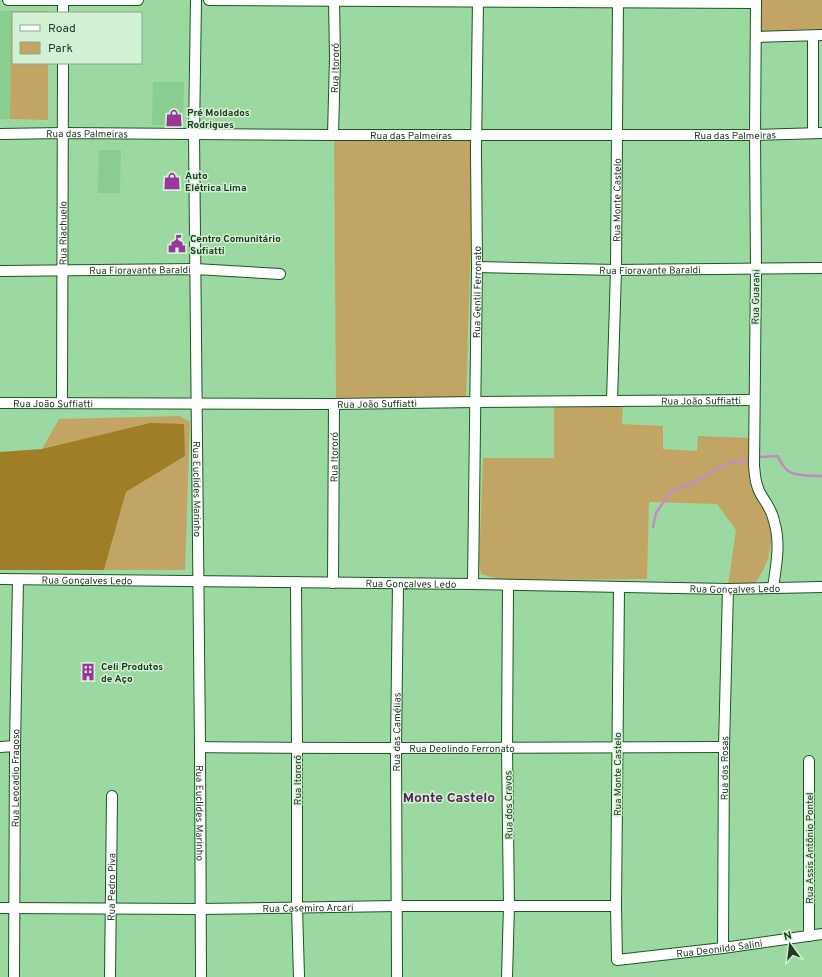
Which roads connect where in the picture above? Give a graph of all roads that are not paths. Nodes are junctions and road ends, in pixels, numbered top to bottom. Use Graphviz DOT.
graph roads {
  1 [pos="8,0"];
  2 [pos="63,0"];
  3 [pos="138,0"];
  4 [pos="196,0"];
  5 [pos="209,0"];
  6 [pos="334,0"];
  7 [pos="478,0"];
  8 [pos="618,1"];
  9 [pos="756,1"];
  10 [pos="63,12"];
  11 [pos="818,36"];
  12 [pos="756,37"];
  13 [pos="63,64"];
  14 [pos="63,133"];
  15 [pos="818,133"];
  16 [pos="0,134"];
  17 [pos="194,134"];
  18 [pos="333,135"];
  19 [pos="477,135"];
  20 [pos="617,135"];
  21 [pos="755,135"];
  22 [pos="477,267"];
  23 [pos="756,268"];
  24 [pos="822,268"];
  25 [pos="195,269"];
  26 [pos="0,270"];
  27 [pos="62,270"];
  28 [pos="616,270"];
  29 [pos="280,274"];
  30 [pos="754,400"];
  31 [pos="612,401"];
  32 [pos="475,402"];
  33 [pos="62,403"];
  34 [pos="0,404"];
  35 [pos="197,404"];
  36 [pos="334,404"];
  37 [pos="0,579"];
  38 [pos="18,580"];
  39 [pos="199,582"];
  40 [pos="296,582"];
  41 [pos="333,583"];
  42 [pos="398,584"];
  43 [pos="473,584"];
  44 [pos="508,585"];
  45 [pos="618,587"];
  46 [pos="822,587"];
  47 [pos="773,588"];
  48 [pos="728,589"];
  49 [pos="0,746"];
  50 [pos="15,746"];
  51 [pos="200,747"];
  52 [pos="724,747"];
  53 [pos="297,748"];
  54 [pos="396,748"];
  55 [pos="507,748"];
  56 [pos="617,748"];
  57 [pos="809,761"];
  58 [pos="112,796"];
  59 [pos="397,906"];
  60 [pos="509,906"];
  61 [pos="616,906"];
  62 [pos="297,907"];
  63 [pos="0,908"];
  64 [pos="15,908"];
  65 [pos="110,908"];
  66 [pos="201,909"];
  67 [pos="822,934"];
  68 [pos="809,936"];
  69 [pos="723,948"];
  70 [pos="617,960"];
  71 [pos="14,977"];
  72 [pos="110,977"];
  73 [pos="200,977"];
  74 [pos="299,977"];
  75 [pos="397,977"];
  76 [pos="507,977"];
  1 -- 2 [label="street"];
  2 -- 3 [label="street"];
  2 -- 10 [label="street"];
  4 -- 17 [label="street, Rua Euclides Marinho"];
  5 -- 6 [label="street"];
  6 -- 7 [label="street"];
  6 -- 18 [label="street, Rua Itororó"];
  7 -- 8 [label="street"];
  7 -- 19 [label="street, Rua Gentil Ferronato"];
  8 -- 9 [label="street"];
  8 -- 20 [label="street, Rua Monte Castelo"];
  9 -- 12 [label="street, Rua Guarani"];
  11 -- 12 [label="street"];
  11 -- 15 [label="street"];
  12 -- 21 [label="street, Rua Guarani"];
  13 -- 14 [label="street, Rua Riachuelo"];
  14 -- 16 [label="street, Rua das Palmeiras"];
  14 -- 17 [label="street, Rua das Palmeiras"];
  14 -- 27 [label="street, Rua Riachuelo"];
  15 -- 21 [label="street, Rua das Palmeiras"];
  17 -- 18 [label="street, Rua das Palmeiras"];
  17 -- 25 [label="street, Rua Euclides Marinho"];
  18 -- 19 [label="street, Rua das Palmeiras"];
  19 -- 20 [label="street, Rua das Palmeiras"];
  19 -- 22 [label="street, Rua Gentil Ferronato"];
  20 -- 21 [label="street, Rua das Palmeiras"];
  20 -- 28 [label="street, Rua Monte Castelo"];
  21 -- 23 [label="street, Rua Guarani"];
  22 -- 28 [label="street, Rua Fioravante Baraldi"];
  22 -- 32 [label="street, Rua Gentil Ferronato"];
  23 -- 24 [label="street, Rua Fioravante Baraldi"];
  23 -- 28 [label="street, Rua Fioravante Baraldi"];
  23 -- 30 [label="street, Rua Guarani"];
  25 -- 27 [label="street, Rua Fioravante Baraldi"];
  25 -- 29 [label="street, Rua Fioravante Baraldi"];
  25 -- 35 [label="street, Rua Euclides Marinho"];
  26 -- 27 [label="street, Rua Fioravante Baraldi"];
  27 -- 33 [label="street, Rua Riachuelo"];
  28 -- 31 [label="street, Rua Monte Castelo"];
  30 -- 31 [label="street, Rua João Suffiatti"];
  30 -- 47 [label="street, Rua Guarani"];
  31 -- 32 [label="street, Rua João Suffiatti"];
  32 -- 36 [label="street, Rua João Suffiatti"];
  32 -- 43 [label="street, Rua Gentil Ferronato"];
  33 -- 34 [label="street, Rua João Suffiatti"];
  33 -- 35 [label="street, Rua João Suffiatti"];
  35 -- 36 [label="street, Rua João Suffiatti"];
  35 -- 39 [label="street, Rua Euclides Marinho"];
  36 -- 41 [label="street, Rua Itororó"];
  37 -- 38 [label="street, Rua Gonçalves Ledo"];
  38 -- 39 [label="street, Rua Gonçalves Ledo"];
  38 -- 50 [label="street, Rua Leocadio Fragoso"];
  39 -- 40 [label="street, Rua Gonçalves Ledo"];
  39 -- 51 [label="street, Rua Euclides Marinho"];
  40 -- 41 [label="street, Rua Gonçalves Ledo"];
  40 -- 53 [label="street, Rua Itororó"];
  41 -- 42 [label="street, Rua Gonçalves Ledo"];
  42 -- 43 [label="street, Rua Gonçalves Ledo"];
  42 -- 54 [label="street, Rua das Camélias"];
  43 -- 44 [label="street, Rua Gonçalves Ledo"];
  44 -- 45 [label="street, Rua Gonçalves Ledo"];
  44 -- 55 [label="street, Rua dos Cravos"];
  45 -- 48 [label="street, Rua Gonçalves Ledo"];
  45 -- 56 [label="street, Rua Monte Castelo"];
  46 -- 47 [label="street, Rua Gonçalves Ledo"];
  47 -- 48 [label="street, Rua Gonçalves Ledo"];
  48 -- 52 [label="street, Rua das Rosas"];
  49 -- 50 [label="street"];
  50 -- 64 [label="street, Rua Leocadio Fragoso"];
  51 -- 53 [label="street, Rua Deolindo Ferronato"];
  51 -- 66 [label="street, Rua Euclides Marinho"];
  52 -- 56 [label="street, Rua Deolindo Ferronato"];
  52 -- 69 [label="street, Rua das Rosas"];
  53 -- 54 [label="street, Rua Deolindo Ferronato"];
  53 -- 62 [label="street, Rua Itororó"];
  54 -- 55 [label="street, Rua Deolindo Ferronato"];
  54 -- 59 [label="street, Rua das Camélias"];
  55 -- 56 [label="street, Rua Deolindo Ferronato"];
  55 -- 60 [label="street, Rua dos Cravos"];
  56 -- 61 [label="street, Rua Monte Castelo"];
  57 -- 68 [label="street, Rua Assis Antônio Pontel"];
  58 -- 65 [label="street, Rua Pedro Piva"];
  59 -- 60 [label="street, Rua Casemiro Arcari"];
  59 -- 62 [label="street, Rua Casemiro Arcari"];
  59 -- 75 [label="street, Rua das Camélias"];
  60 -- 61 [label="street, Rua Casemiro Arcari"];
  60 -- 76 [label="street, Rua dos Cravos"];
  61 -- 70 [label="street, Rua Monte Castelo"];
  62 -- 66 [label="street, Rua Casemiro Arcari"];
  62 -- 74 [label="street, Rua Itororó"];
  63 -- 64 [label="street, Rua Casemiro Arcari"];
  64 -- 65 [label="street, Rua Casemiro Arcari"];
  64 -- 71 [label="street, Rua Leocadio Fragoso"];
  65 -- 66 [label="street, Rua Casemiro Arcari"];
  65 -- 72 [label="street, Rua Pedro Piva"];
  66 -- 73 [label="street, Rua Euclides Marinho"];
  67 -- 68 [label="street, Rua Deonildo Salini"];
  68 -- 69 [label="street, Rua Deonildo Salini"];
  69 -- 70 [label="street, Rua Deonildo Salini"];
}
